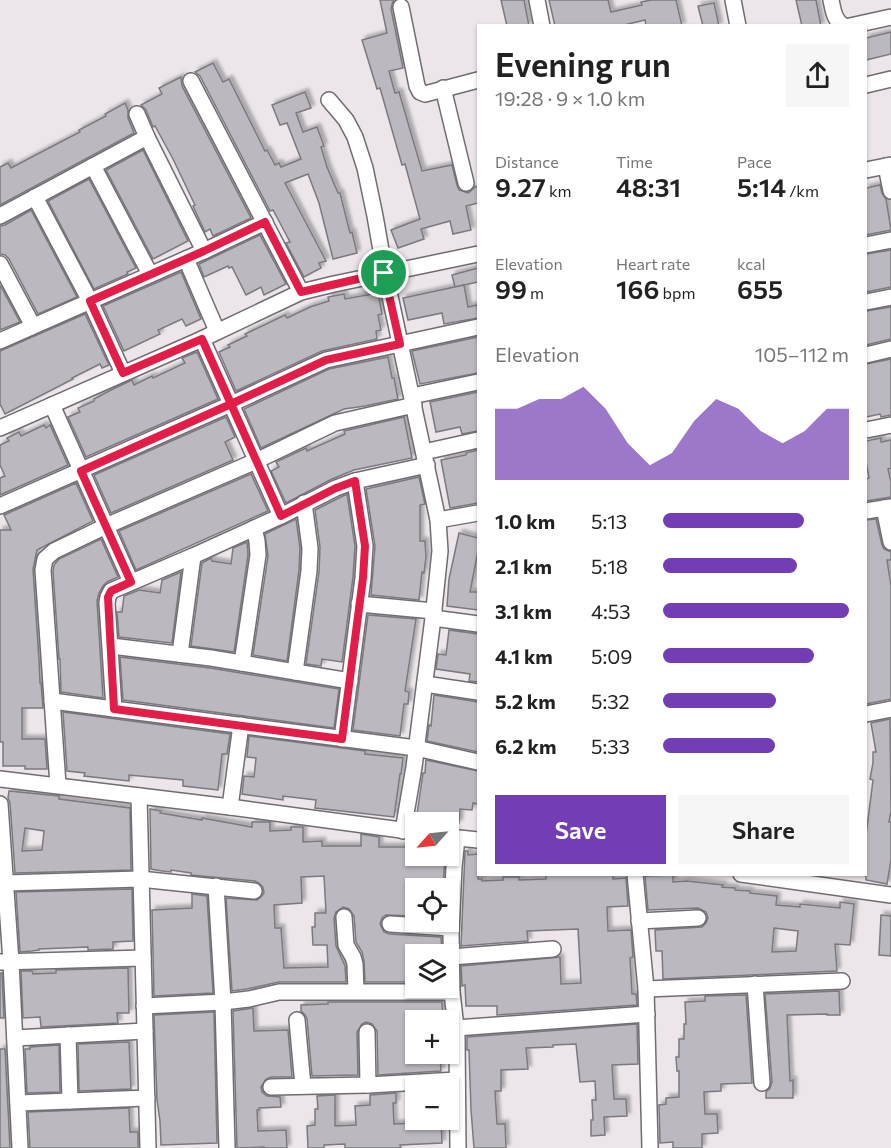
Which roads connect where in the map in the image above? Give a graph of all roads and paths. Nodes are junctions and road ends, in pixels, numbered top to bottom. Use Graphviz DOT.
graph roads {
  1 [pos="537,0"];
  2 [pos="733,0"];
  3 [pos="831,0"];
  4 [pos="401,7"];
  5 [pos="891,17"];
  6 [pos="542,24"];
  7 [pos="738,24"];
  8 [pos="840,24"];
  9 [pos="859,24"];
  10 [pos="891,79"];
  11 [pos="477,80"];
  12 [pos="191,81"];
  13 [pos="867,85"];
  14 [pos="443,88"];
  15 [pos="329,100"];
  16 [pos="137,114"];
  17 [pos="147,137"];
  18 [pos="93,166"];
  19 [pos="889,166"];
  20 [pos="867,170"];
  21 [pos="466,183"];
  22 [pos="891,191"];
  23 [pos="35,197"];
  24 [pos="0,216"];
  25 [pos="265,222"];
  26 [pos="891,240"];
  27 [pos="867,245"];
  28 [pos="204,251"];
  29 [pos="477,254"];
  30 [pos="186,259"];
  31 [pos="0,264"];
  32 [pos="384,273"];
  33 [pos="150,274"];
  34 [pos="301,292"];
  35 [pos="891,297"];
  36 [pos="90,301"];
  37 [pos="867,302"];
  38 [pos="33,326"];
  39 [pos="477,327"];
  40 [pos="217,331"];
  41 [pos="202,339"];
  42 [pos="0,341"];
  43 [pos="400,344"];
  44 [pos="891,349"];
  45 [pos="867,355"];
  46 [pos="123,373"];
  47 [pos="477,382"];
  48 [pos="413,401"];
  49 [pos="231,404"];
  50 [pos="52,405"];
  51 [pos="891,425"];
  52 [pos="1,426"];
  53 [pos="867,430"];
  54 [pos="477,440"];
  55 [pos="426,458"];
  56 [pos="256,460"];
  57 [pos="81,471"];
  58 [pos="355,481"];
  59 [pos="304,503"];
  60 [pos="0,506"];
  61 [pos="887,507"];
  62 [pos="867,512"];
  63 [pos="477,513"];
  64 [pos="281,516"];
  65 [pos="438,520"];
  66 [pos="106,526"];
  67 [pos="255,528"];
  68 [pos="891,542"];
  69 [pos="193,556"];
  70 [pos="131,582"];
  71 [pos="359,604"];
  72 [pos="434,615"];
  73 [pos="477,624"];
  74 [pos="111,646"];
  75 [pos="180,654"];
  76 [pos="242,663"];
  77 [pos="296,672"];
  78 [pos="350,681"];
  79 [pos="424,684"];
  80 [pos="477,692"];
  81 [pos="52,701"];
  82 [pos="114,709"];
  83 [pos="891,709"];
  84 [pos="867,714"];
  85 [pos="242,725"];
  86 [pos="342,739"];
  87 [pos="416,748"];
  88 [pos="477,762"];
  89 [pos="0,779"];
  90 [pos="58,785"];
  91 [pos="139,796"];
  92 [pos="0,804"];
  93 [pos="230,807"];
  94 [pos="411,812"];
  95 [pos="405,830"];
  96 [pos="459,838"];
  97 [pos="477,840"];
  98 [pos="635,876"];
  99 [pos="781,877"];
  100 [pos="140,879"];
  101 [pos="848,882"];
  102 [pos="6,883"];
  103 [pos="216,886"];
  104 [pos="254,891"];
  105 [pos="891,895"];
  106 [pos="344,916"];
  107 [pos="698,918"];
  108 [pos="639,921"];
  109 [pos="390,924"];
  110 [pos="405,925"];
  111 [pos="553,949"];
  112 [pos="459,956"];
  113 [pos="143,958"];
  114 [pos="6,962"];
  115 [pos="842,981"];
  116 [pos="755,984"];
  117 [pos="646,989"];
  118 [pos="356,991"];
  119 [pos="405,992"];
  120 [pos="223,1002"];
  121 [pos="144,1006"];
  122 [pos="647,1014"];
  123 [pos="297,1020"];
  124 [pos="459,1028"];
  125 [pos="145,1031"];
  126 [pos="367,1032"];
  127 [pos="68,1035"];
  128 [pos="15,1038"];
  129 [pos="405,1083"];
  130 [pos="762,1083"];
  131 [pos="368,1085"];
  132 [pos="303,1086"];
  133 [pos="271,1087"];
  134 [pos="147,1098"];
  135 [pos="70,1101"];
  136 [pos="18,1103"];
  137 [pos="458,1130"];
  138 [pos="20,1148"];
  139 [pos="148,1148"];
  140 [pos="226,1148"];
  141 [pos="458,1148"];
  142 [pos="650,1148"];
  1 -- 6 [label="street"];
  2 -- 7 [label="street"];
  3 -- 8 [label="street"];
  4 -- 14 [label="street"];
  5 -- 9 [label="street"];
  10 -- 13 [label="street"];
  11 -- 14 [label="street"];
  12 -- 25 [label="street"];
  14 -- 21 [label="street"];
  15 -- 32 [label="street"];
  16 -- 17 [label="street"];
  17 -- 18 [label="street"];
  17 -- 28 [label="street"];
  18 -- 23 [label="street"];
  18 -- 33 [label="street"];
  19 -- 20 [label="street"];
  19 -- 22 [label="street"];
  23 -- 24 [label="street"];
  23 -- 36 [label="street"];
  25 -- 28 [label="street"];
  25 -- 34 [label="street"];
  26 -- 27 [label="street"];
  28 -- 30 [label="street"];
  29 -- 32 [label="street"];
  30 -- 33 [label="street"];
  30 -- 40 [label="street"];
  31 -- 38 [label="street"];
  32 -- 34 [label="street"];
  32 -- 43 [label="street"];
  33 -- 36 [label="street"];
  34 -- 40 [label="street"];
  35 -- 37 [label="street"];
  36 -- 38 [label="street"];
  36 -- 46 [label="street"];
  38 -- 42 [label="street"];
  39 -- 43 [label="street"];
  40 -- 41 [label="street"];
  41 -- 46 [label="street"];
  41 -- 49 [label="street"];
  43 -- 48 [label="street"];
  43 -- 49 [label="street"];
  44 -- 45 [label="street"];
  46 -- 50 [label="street"];
  47 -- 48 [label="street"];
  48 -- 55 [label="street"];
  48 -- 56 [label="street"];
  49 -- 56 [label="street"];
  49 -- 57 [label="street"];
  50 -- 52 [label="street"];
  50 -- 57 [label="street"];
  51 -- 53 [label="street"];
  54 -- 55 [label="street"];
  55 -- 58 [label="street"];
  55 -- 65 [label="street"];
  56 -- 64 [label="street"];
  56 -- 66 [label="street"];
  57 -- 60 [label="street"];
  57 -- 66 [label="street"];
  58 -- 59 [label="street"];
  58 -- 71 [label="street"];
  59 -- 64 [label="street"];
  59 -- 77 [label="street"];
  61 -- 62 [label="street"];
  61 -- 68 [label="street"];
  63 -- 65 [label="street"];
  64 -- 67 [label="street"];
  65 -- 72 [label="street"];
  66 -- 70 [label="street"];
  66 -- 81 [label="street"];
  67 -- 69 [label="street"];
  67 -- 76 [label="street"];
  69 -- 70 [label="street"];
  69 -- 75 [label="street"];
  70 -- 74 [label="street"];
  71 -- 72 [label="street"];
  71 -- 78 [label="street"];
  72 -- 73 [label="street"];
  72 -- 79 [label="street"];
  74 -- 75 [label="street"];
  74 -- 82 [label="street"];
  75 -- 76 [label="street"];
  76 -- 77 [label="street"];
  77 -- 78 [label="street"];
  78 -- 86 [label="street"];
  79 -- 80 [label="street"];
  79 -- 87 [label="street"];
  81 -- 82 [label="street"];
  81 -- 90 [label="street"];
  82 -- 85 [label="street"];
  83 -- 84 [label="street"];
  85 -- 86 [label="street"];
  85 -- 93 [label="street"];
  86 -- 87 [label="street"];
  87 -- 88 [label="street"];
  87 -- 94 [label="street"];
  89 -- 90 [label="street"];
  90 -- 91 [label="street"];
  91 -- 93 [label="street"];
  91 -- 100 [label="street"];
  92 -- 102 [label="street"];
  93 -- 95 [label="street"];
  96 -- 97 [label="street"];
  98 -- 108 [label="street"];
  99 -- 101 [label="street"];
  100 -- 102 [label="street"];
  100 -- 103 [label="street"];
  100 -- 113 [label="street"];
  101 -- 105 [label="street"];
  102 -- 114 [label="street"];
  103 -- 104 [label="street"];
  103 -- 120 [label="street"];
  106 -- 118 [label="street"];
  107 -- 108 [label="street"];
  108 -- 117 [label="street"];
  109 -- 110 [label="street"];
  111 -- 112 [label="street"];
  113 -- 114 [label="street"];
  113 -- 121 [label="street"];
  114 -- 128 [label="street"];
  115 -- 116 [label="street"];
  116 -- 117 [label="street"];
  116 -- 130 [label="street"];
  117 -- 122 [label="street"];
  118 -- 119 [label="street"];
  118 -- 120 [label="street"];
  120 -- 121 [label="street"];
  120 -- 140 [label="street"];
  121 -- 125 [label="street"];
  122 -- 124 [label="street"];
  122 -- 142 [label="street"];
  123 -- 132 [label="street"];
  125 -- 127 [label="street"];
  125 -- 134 [label="street"];
  126 -- 131 [label="street"];
  127 -- 128 [label="street"];
  127 -- 135 [label="street"];
  128 -- 136 [label="street"];
  129 -- 131 [label="street"];
  131 -- 132 [label="street"];
  132 -- 133 [label="street"];
  134 -- 135 [label="street"];
  134 -- 139 [label="street"];
  135 -- 136 [label="street"];
  136 -- 138 [label="street"];
  137 -- 141 [label="street"];
}
